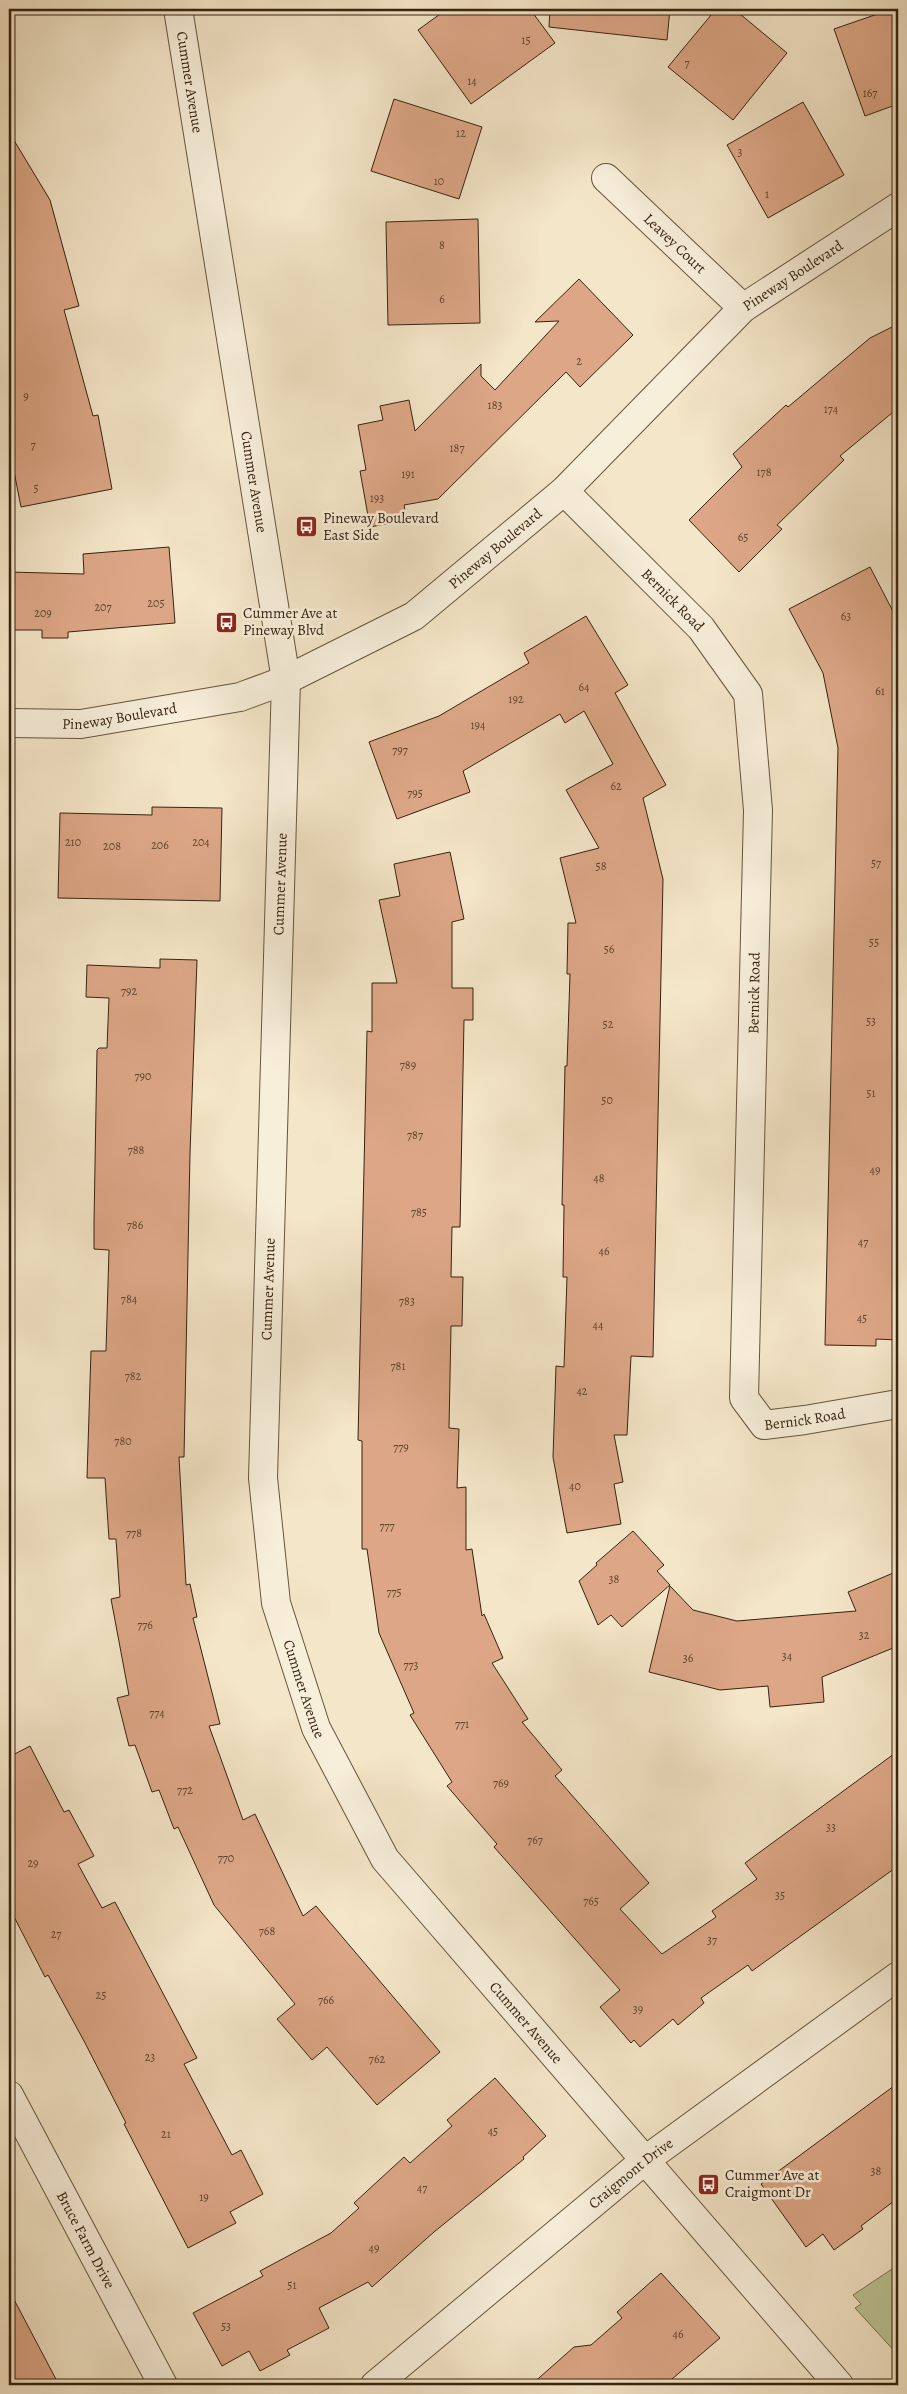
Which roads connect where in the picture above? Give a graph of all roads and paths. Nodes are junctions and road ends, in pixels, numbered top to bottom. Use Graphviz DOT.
graph roads {
  1 [pos="178,9"];
  2 [pos="606,178"];
  3 [pos="898,207"];
  4 [pos="743,308"];
  5 [pos="564,491"];
  6 [pos="286,680"];
  7 [pos="9,723"];
  8 [pos="898,1404"];
  9 [pos="898,1976"];
  10 [pos="9,2095"];
  11 [pos="644,2161"];
  12 [pos="163,2385"];
  13 [pos="375,2385"];
  14 [pos="839,2385"];
  1 -- 6 [label="street, Cummer Avenue"];
  2 -- 4 [label="street, Leavey Court"];
  3 -- 4 [label="street, Pineway Boulevard"];
  4 -- 5 [label="street, Pineway Boulevard"];
  5 -- 6 [label="street, Pineway Boulevard"];
  5 -- 8 [label="street, Bernick Road"];
  6 -- 7 [label="street, Pineway Boulevard"];
  6 -- 11 [label="street, Cummer Avenue"];
  9 -- 11 [label="street, Craigmont Drive"];
  10 -- 12 [label="street, Bruce Farm Drive"];
  11 -- 13 [label="street, Craigmont Drive"];
  11 -- 14 [label="street, Cummer Avenue"];
}
